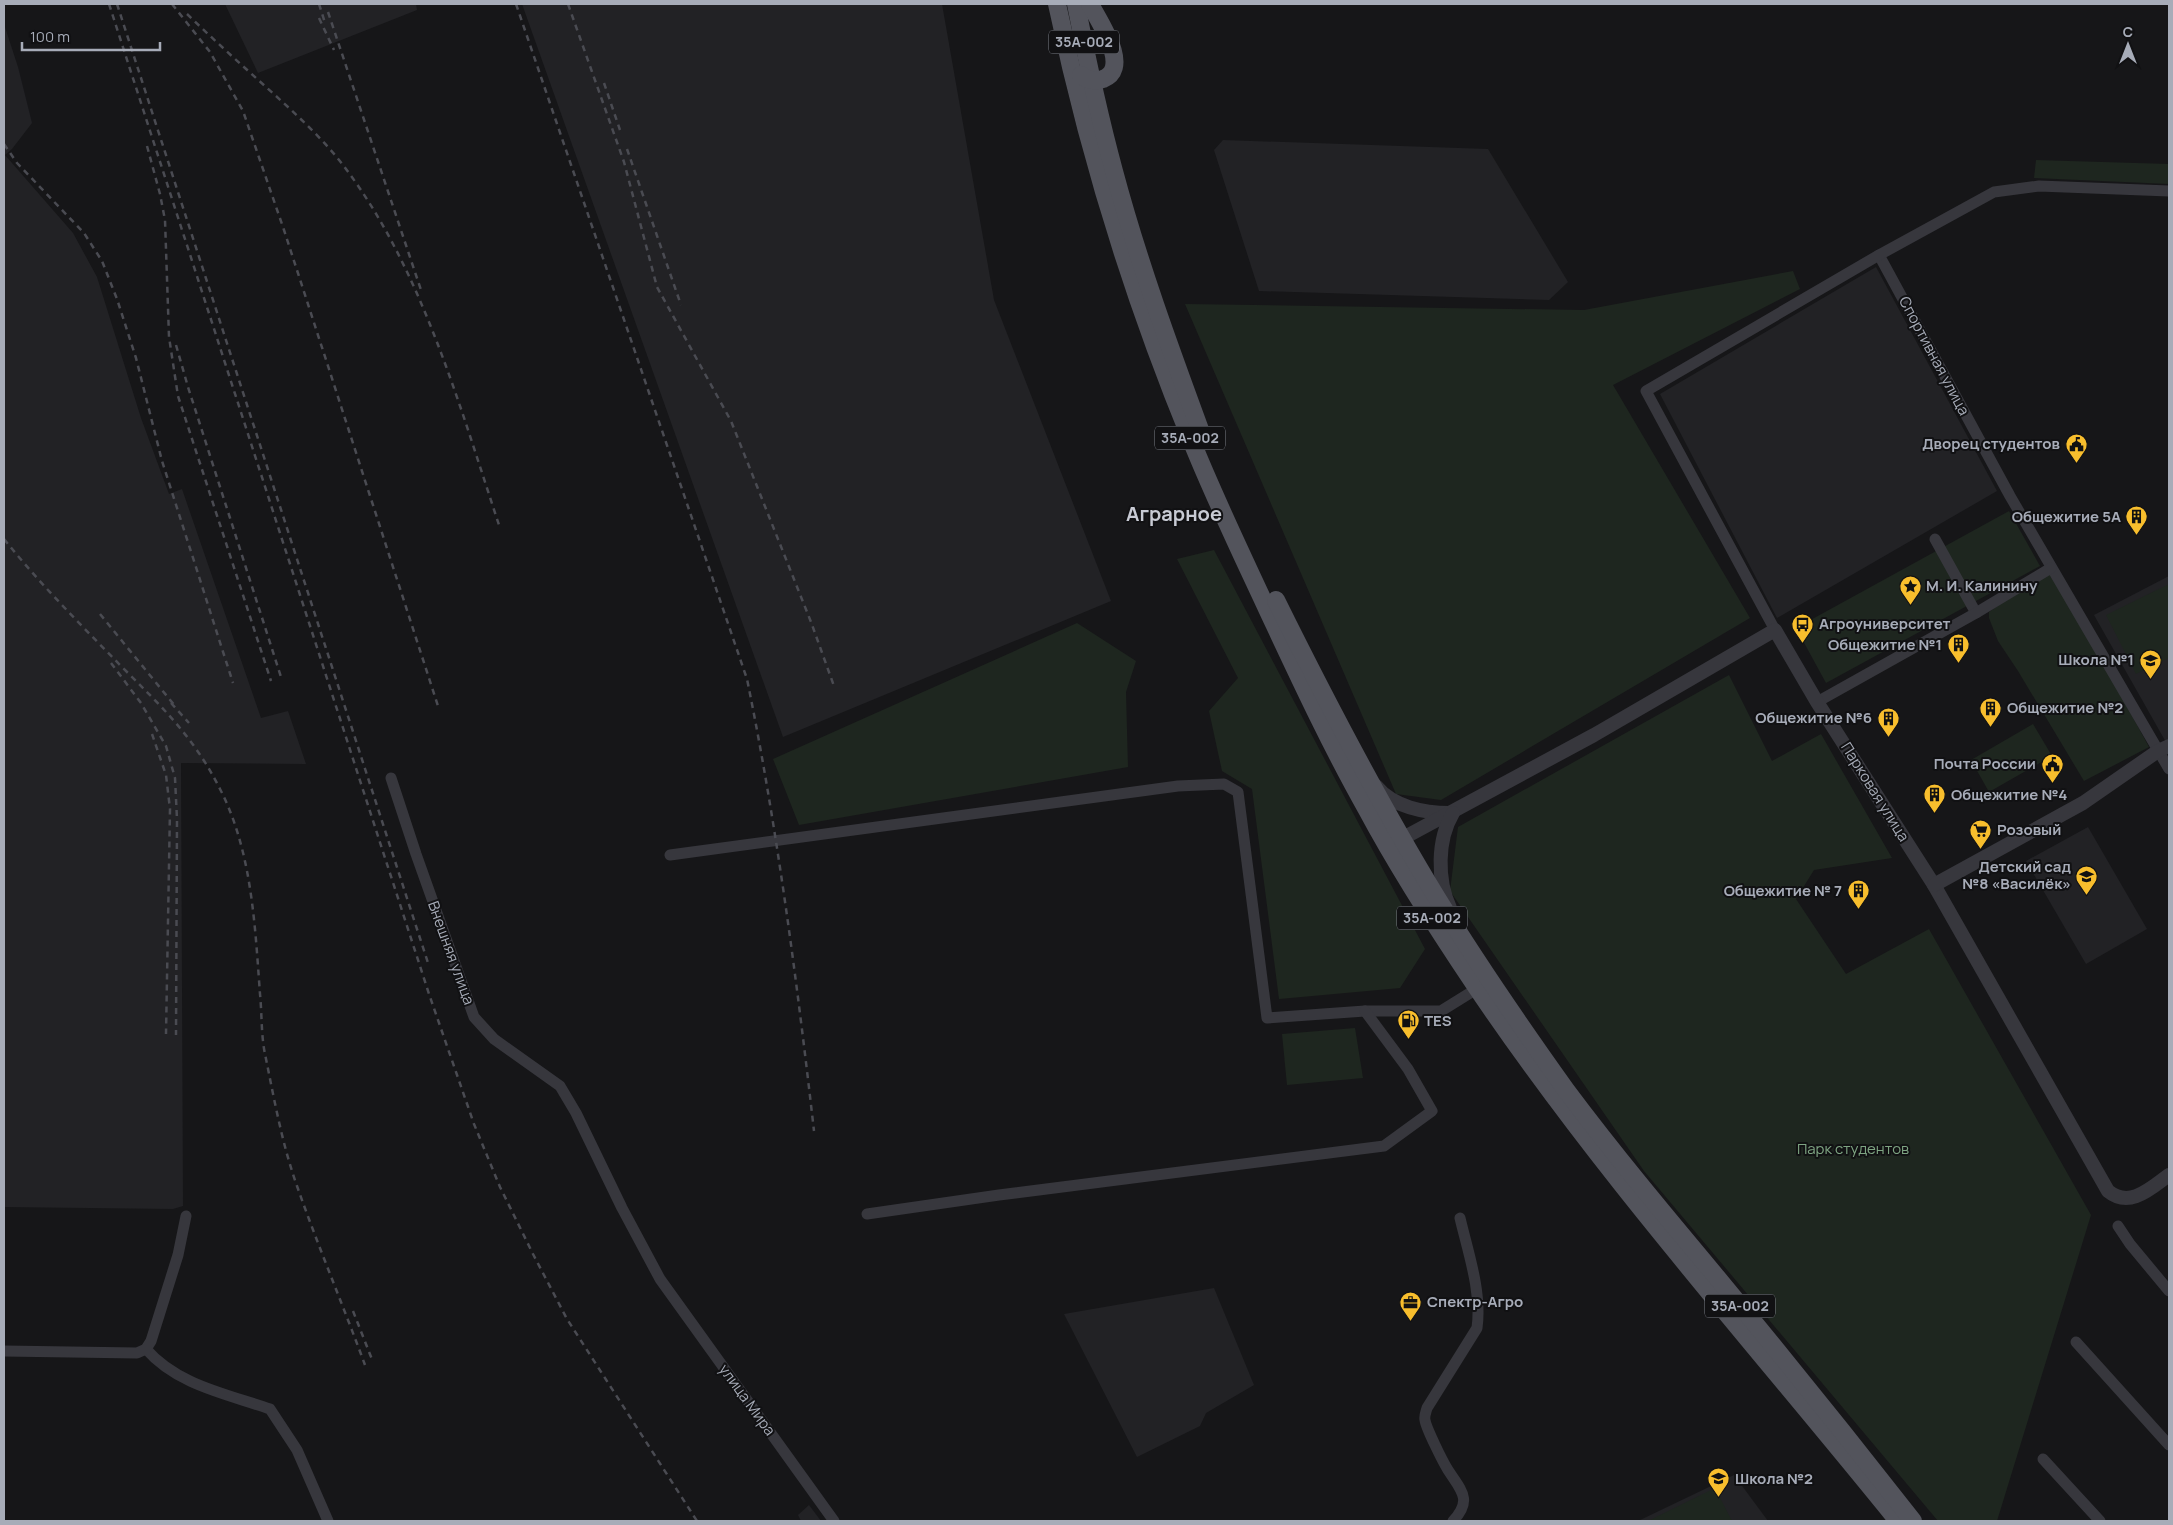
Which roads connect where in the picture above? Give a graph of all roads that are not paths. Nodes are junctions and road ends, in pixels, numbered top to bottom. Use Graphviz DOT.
graph roads {
  1 [pos="1057,4"];
  2 [pos="1076,4"];
  3 [pos="1090,4"];
  4 [pos="1070,66"];
  5 [pos="1092,80"];
  6 [pos="2169,192"];
  7 [pos="1879,255"];
  8 [pos="1935,539"];
  9 [pos="2051,568"];
  10 [pos="1976,613"];
  11 [pos="1775,630"];
  12 [pos="1817,702"];
  13 [pos="2164,748"];
  14 [pos="1362,768"];
  15 [pos="2169,769"];
  16 [pos="391,778"];
  17 [pos="1453,812"];
  18 [pos="1395,843"];
  19 [pos="670,855"];
  20 [pos="1934,885"];
  21 [pos="1460,935"];
  22 [pos="1478,988"];
  23 [pos="1365,1011"];
  24 [pos="2169,1175"];
  25 [pos="867,1214"];
  26 [pos="186,1216"];
  27 [pos="1460,1218"];
  28 [pos="2118,1226"];
  29 [pos="660,1279"];
  30 [pos="2169,1290"];
  31 [pos="2076,1342"];
  32 [pos="146,1349"];
  33 [pos="4,1351"];
  34 [pos="2169,1445"];
  35 [pos="2042,1458"];
  36 [pos="328,1521"];
  37 [pos="834,1521"];
  38 [pos="1452,1521"];
  39 [pos="1901,1521"];
  40 [pos="2100,1521"];
  1 -- 4 [label="main road, 35А-002"];
  2 -- 5 [label="main road, 35А-002"];
  3 -- 5 [label="main road"];
  4 -- 5 [label="main road"];
  4 -- 18 [label="main road, 35А-002"];
  5 -- 14 [label="main road, 35А-002"];
  6 -- 7 [label="street"];
  7 -- 9 [label="street, Спортивная улица"];
  7 -- 11 [label="street, Парковая улица"];
  8 -- 10 [label="street"];
  9 -- 10 [label="street"];
  9 -- 13 [label="street, Спортивная улица"];
  10 -- 12 [label="street"];
  11 -- 12 [label="street, Парковая улица"];
  11 -- 17 [label="street"];
  12 -- 20 [label="street, Парковая улица"];
  13 -- 15 [label="street, Спортивная улица"];
  13 -- 20 [label="street"];
  14 -- 17 [label="street"];
  14 -- 18 [label="main road, 35А-002"];
  16 -- 29 [label="street, Внешняя улица"];
  17 -- 18 [label="street"];
  17 -- 21 [label="street"];
  18 -- 21 [label="main road, 35А-002"];
  18 -- 22 [label="main road, 35А-002"];
  19 -- 23 [label="street"];
  20 -- 24 [label="street, Парковая улица"];
  21 -- 39 [label="main road, 35А-002"];
  22 -- 23 [label="street"];
  22 -- 39 [label="main road, 35А-002"];
  23 -- 25 [label="street"];
  26 -- 32 [label="street"];
  27 -- 38 [label="street"];
  28 -- 30 [label="street"];
  29 -- 37 [label="street, улица Мира"];
  31 -- 34 [label="street"];
  32 -- 33 [label="street"];
  32 -- 36 [label="street"];
  35 -- 40 [label="street"];
}
